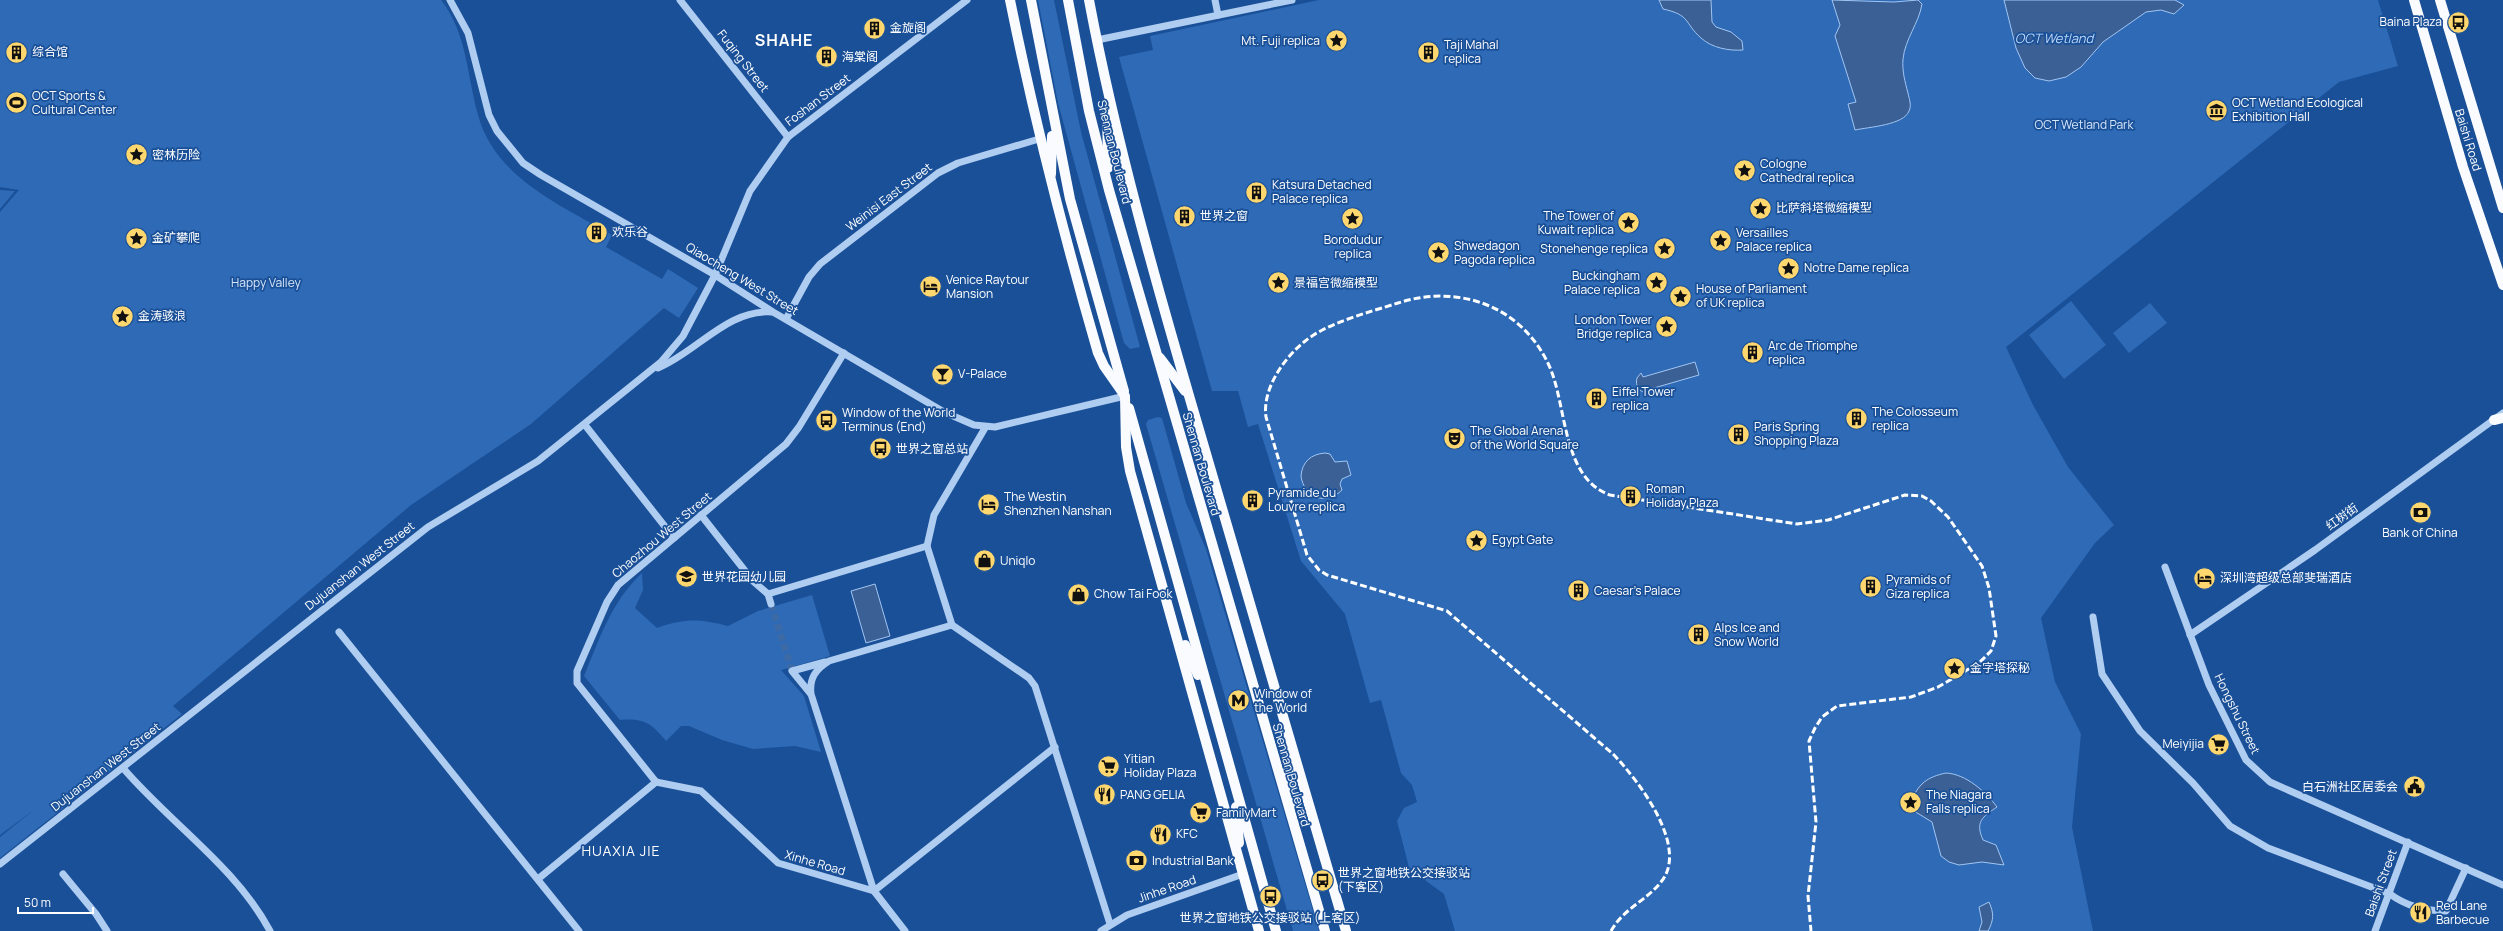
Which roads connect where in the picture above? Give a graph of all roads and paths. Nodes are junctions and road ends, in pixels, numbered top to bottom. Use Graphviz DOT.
graph roads {
  1 [pos="450,0"];
  2 [pos="680,0"];
  3 [pos="967,0"];
  4 [pos="1010,0"];
  5 [pos="1031,0"];
  6 [pos="1068,0"];
  7 [pos="1089,0"];
  8 [pos="1215,0"];
  9 [pos="1292,0"];
  10 [pos="2414,0"];
  11 [pos="2440,0"];
  12 [pos="1218,15"];
  13 [pos="1097,40"];
  14 [pos="1104,77"];
  15 [pos="1053,118"];
  16 [pos="788,137"];
  17 [pos="1039,139"];
  18 [pos="1109,190"];
  19 [pos="1054,197"];
  20 [pos="2503,208"];
  21 [pos="715,275"];
  22 [pos="2503,285"];
  23 [pos="774,312"];
  24 [pos="786,318"];
  25 [pos="1155,352"];
  26 [pos="844,353"];
  27 [pos="652,370"];
  28 [pos="1125,396"];
  29 [pos="1189,396"];
  30 [pos="2503,413"];
  31 [pos="2498,419"];
  32 [pos="585,425"];
  33 [pos="985,428"];
  34 [pos="701,515"];
  35 [pos="674,538"];
  36 [pos="927,546"];
  37 [pos="2165,567"];
  38 [pos="768,594"];
  39 [pos="771,604"];
  40 [pos="1171,614"];
  41 [pos="2093,617"];
  42 [pos="952,625"];
  43 [pos="339,632"];
  44 [pos="2190,635"];
  45 [pos="829,661"];
  46 [pos="811,694"];
  47 [pos="1212,707"];
  48 [pos="1285,727"];
  49 [pos="1055,747"];
  50 [pos="123,768"];
  51 [pos="1233,781"];
  52 [pos="656,782"];
  53 [pos="1293,826"];
  54 [pos="2408,842"];
  55 [pos="0,864"];
  56 [pos="2466,868"];
  57 [pos="1243,873"];
  58 [pos="63,874"];
  59 [pos="538,879"];
  60 [pos="2503,885"];
  61 [pos="874,891"];
  62 [pos="2390,894"];
  63 [pos="1110,924"];
  64 [pos="107,931"];
  65 [pos="270,931"];
  66 [pos="579,931"];
  67 [pos="905,931"];
  68 [pos="1101,931"];
  69 [pos="1259,931"];
  70 [pos="1276,931"];
  71 [pos="1325,931"];
  72 [pos="1346,931"];
  73 [pos="2375,931"];
  1 -- 21 [label="street, Qiaocheng West Street"];
  2 -- 16 [label="street, Fuqing Street"];
  3 -- 16 [label="street, Foshan Street"];
  4 -- 17 [label="main road"];
  5 -- 15 [label="main road"];
  6 -- 18 [label="main road, Shennan Boulevard"];
  7 -- 13 [label="main road"];
  8 -- 12 [label="street"];
  9 -- 12 [label="street"];
  10 -- 22 [label="main road, Baishi Road"];
  11 -- 20 [label="main road, Baishi Road"];
  12 -- 13 [label="street"];
  13 -- 14 [label="main road"];
  14 -- 18 [label="main road"];
  14 -- 29 [label="main road"];
  15 -- 19 [label="main road"];
  15 -- 28 [label="main road"];
  16 -- 21 [label="street, Foshan Street"];
  17 -- 19 [label="main road"];
  17 -- 24 [label="street, Weinisi East Street"];
  18 -- 25 [label="main road, Shennan Boulevard"];
  19 -- 28 [label="main road"];
  21 -- 23 [label="street, Qiaocheng West Street"];
  21 -- 27 [label="street, Dujuanshan West Street"];
  23 -- 24 [label="street, Qiaocheng West Street"];
  23 -- 27 [label="street"];
  24 -- 26 [label="street, Qiaocheng West Street"];
  25 -- 29 [label="main road"];
  25 -- 53 [label="main road, Shennan Boulevard"];
  26 -- 33 [label="street, Qiaocheng West Street"];
  26 -- 34 [label="street, Chaozhou West Street"];
  27 -- 32 [label="street, Dujuanshan West Street"];
  28 -- 33 [label="street, Qiaocheng West Street"];
  28 -- 40 [label="main road"];
  28 -- 47 [label="main road"];
  29 -- 48 [label="main road"];
  30 -- 31 [label="street, 红树街"];
  31 -- 44 [label="street, 红树街"];
  32 -- 35 [label="street"];
  32 -- 50 [label="street, Dujuanshan West Street"];
  33 -- 36 [label="street"];
  34 -- 35 [label="street, Chaozhou West Street"];
  34 -- 38 [label="street"];
  35 -- 52 [label="street, Chaozhou West Street"];
  36 -- 38 [label="street"];
  36 -- 42 [label="street"];
  37 -- 44 [label="street, Hongshu Street"];
  38 -- 39 [label="street"];
  40 -- 47 [label="main road"];
  40 -- 57 [label="main road"];
  41 -- 62 [label="street"];
  42 -- 45 [label="street"];
  42 -- 49 [label="street"];
  43 -- 59 [label="street"];
  44 -- 54 [label="street, Hongshu Street"];
  45 -- 46 [label="street"];
  45 -- 46 [label="street"];
  46 -- 61 [label="street"];
  47 -- 51 [label="main road"];
  48 -- 53 [label="main road"];
  48 -- 72 [label="main road"];
  49 -- 61 [label="street"];
  49 -- 63 [label="street"];
  50 -- 55 [label="street, Dujuanshan West Street"];
  50 -- 65 [label="street"];
  51 -- 57 [label="main road"];
  51 -- 70 [label="main road"];
  52 -- 59 [label="street"];
  52 -- 61 [label="street, Xinhe Road"];
  53 -- 71 [label="main road, Shennan Boulevard"];
  54 -- 56 [label="street, Hongshu Street"];
  54 -- 62 [label="street, Baishi Street"];
  56 -- 60 [label="street, Hongshu Street"];
  56 -- 62 [label="street"];
  57 -- 63 [label="street, Jinhe Road"];
  57 -- 69 [label="main road"];
  58 -- 64 [label="street"];
  59 -- 66 [label="street"];
  61 -- 67 [label="street"];
  62 -- 73 [label="street, Baishi Street"];
  63 -- 68 [label="street, Jinhe Road"];
}
